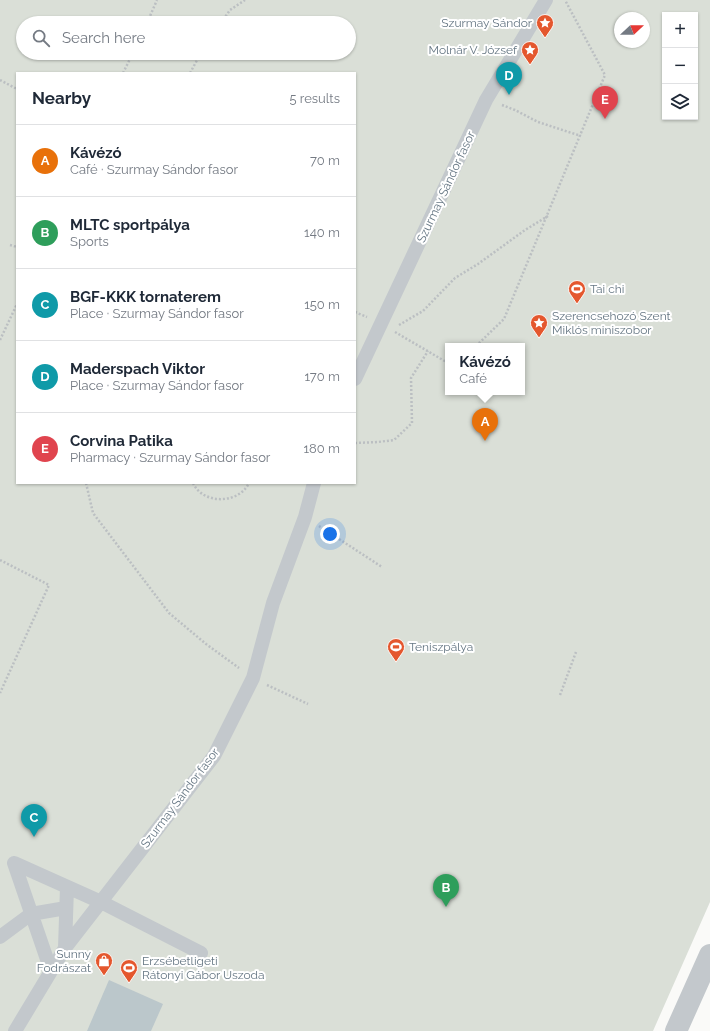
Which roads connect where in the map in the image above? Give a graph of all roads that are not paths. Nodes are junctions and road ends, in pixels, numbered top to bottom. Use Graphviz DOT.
graph roads {
  1 [pos="546,0"];
  2 [pos="356,377"];
  3 [pos="314,484"];
  4 [pos="67,887"];
  5 [pos="101,902"];
  6 [pos="66,908"];
  7 [pos="31,914"];
  8 [pos="0,937"];
  9 [pos="65,948"];
  10 [pos="201,953"];
  11 [pos="710,955"];
  12 [pos="51,971"];
  13 [pos="15,1031"];
  14 [pos="676,1031"];
  1 -- 2 [label="street, Szurmay Sándor fasor"];
  3 -- 5 [label="street, Szurmay Sándor fasor"];
  4 -- 5 [label="street"];
  4 -- 6 [label="street"];
  4 -- 7 [label="street"];
  5 -- 9 [label="street, Szurmay Sándor fasor"];
  5 -- 10 [label="street"];
  6 -- 7 [label="street"];
  6 -- 9 [label="street"];
  7 -- 8 [label="street"];
  7 -- 12 [label="street"];
  9 -- 12 [label="street, Szurmay Sándor fasor"];
  11 -- 14 [label="street"];
  12 -- 13 [label="street, Szurmay Sándor fasor"];
}
